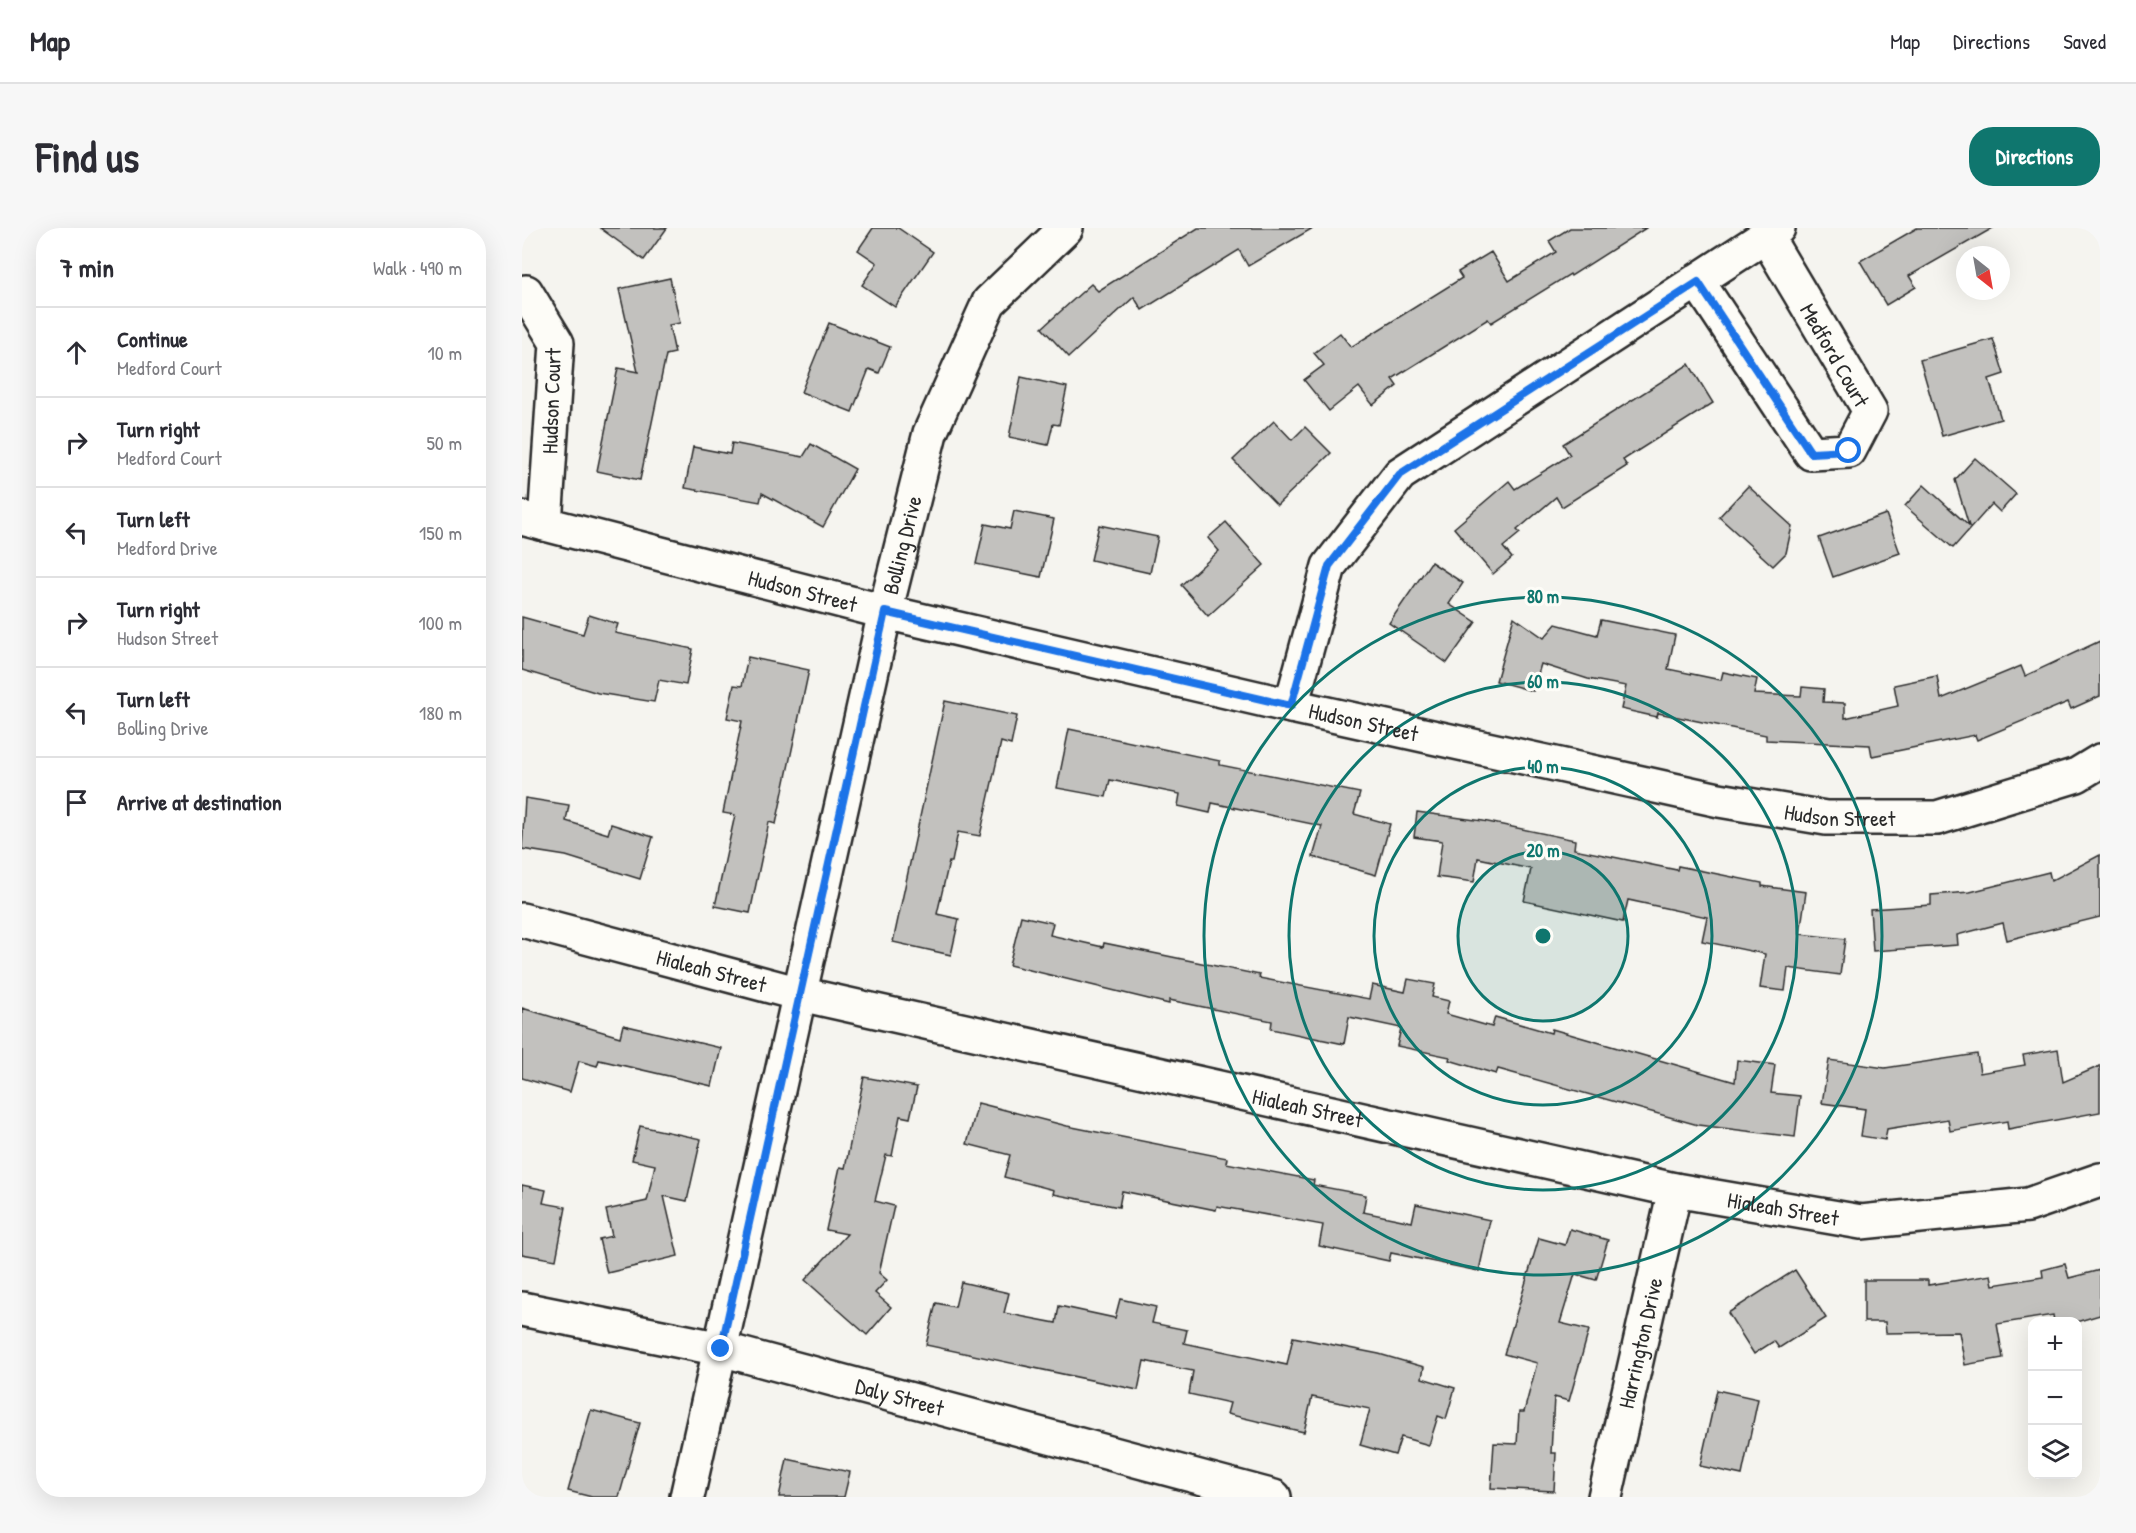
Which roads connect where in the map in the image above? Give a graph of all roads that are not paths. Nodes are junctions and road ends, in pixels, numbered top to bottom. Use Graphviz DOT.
graph roads {
  1 [pos="1066,228"];
  2 [pos="1772,232"];
  3 [pos="1698,282"];
  4 [pos="522,296"];
  5 [pos="534,521"];
  6 [pos="885,612"];
  7 [pos="1291,706"];
  8 [pos="2100,761"];
  9 [pos="522,920"];
  10 [pos="800,994"];
  11 [pos="2100,1180"];
  12 [pos="1675,1190"];
  13 [pos="522,1309"];
  14 [pos="721,1349"];
  15 [pos="687,1497"];
  16 [pos="1274,1497"];
  17 [pos="1605,1497"];
  1 -- 6 [label="street, Bolling Drive"];
  2 -- 3 [label="street"];
  2 -- 3 [label="street, Medford Court"];
  3 -- 7 [label="street"];
  4 -- 5 [label="street, Hudson Court"];
  5 -- 6 [label="street, Hudson Street"];
  6 -- 7 [label="street, Hudson Street"];
  6 -- 10 [label="street, Bolling Drive"];
  7 -- 8 [label="street, Hudson Street"];
  9 -- 10 [label="street, Hialeah Street"];
  10 -- 12 [label="street, Hialeah Street"];
  10 -- 14 [label="street, Bolling Drive"];
  11 -- 12 [label="street, Hialeah Street"];
  12 -- 17 [label="street, Harrington Drive"];
  13 -- 14 [label="street, Daly Street"];
  14 -- 15 [label="street, Bolling Drive"];
  14 -- 16 [label="street, Daly Street"];
}
